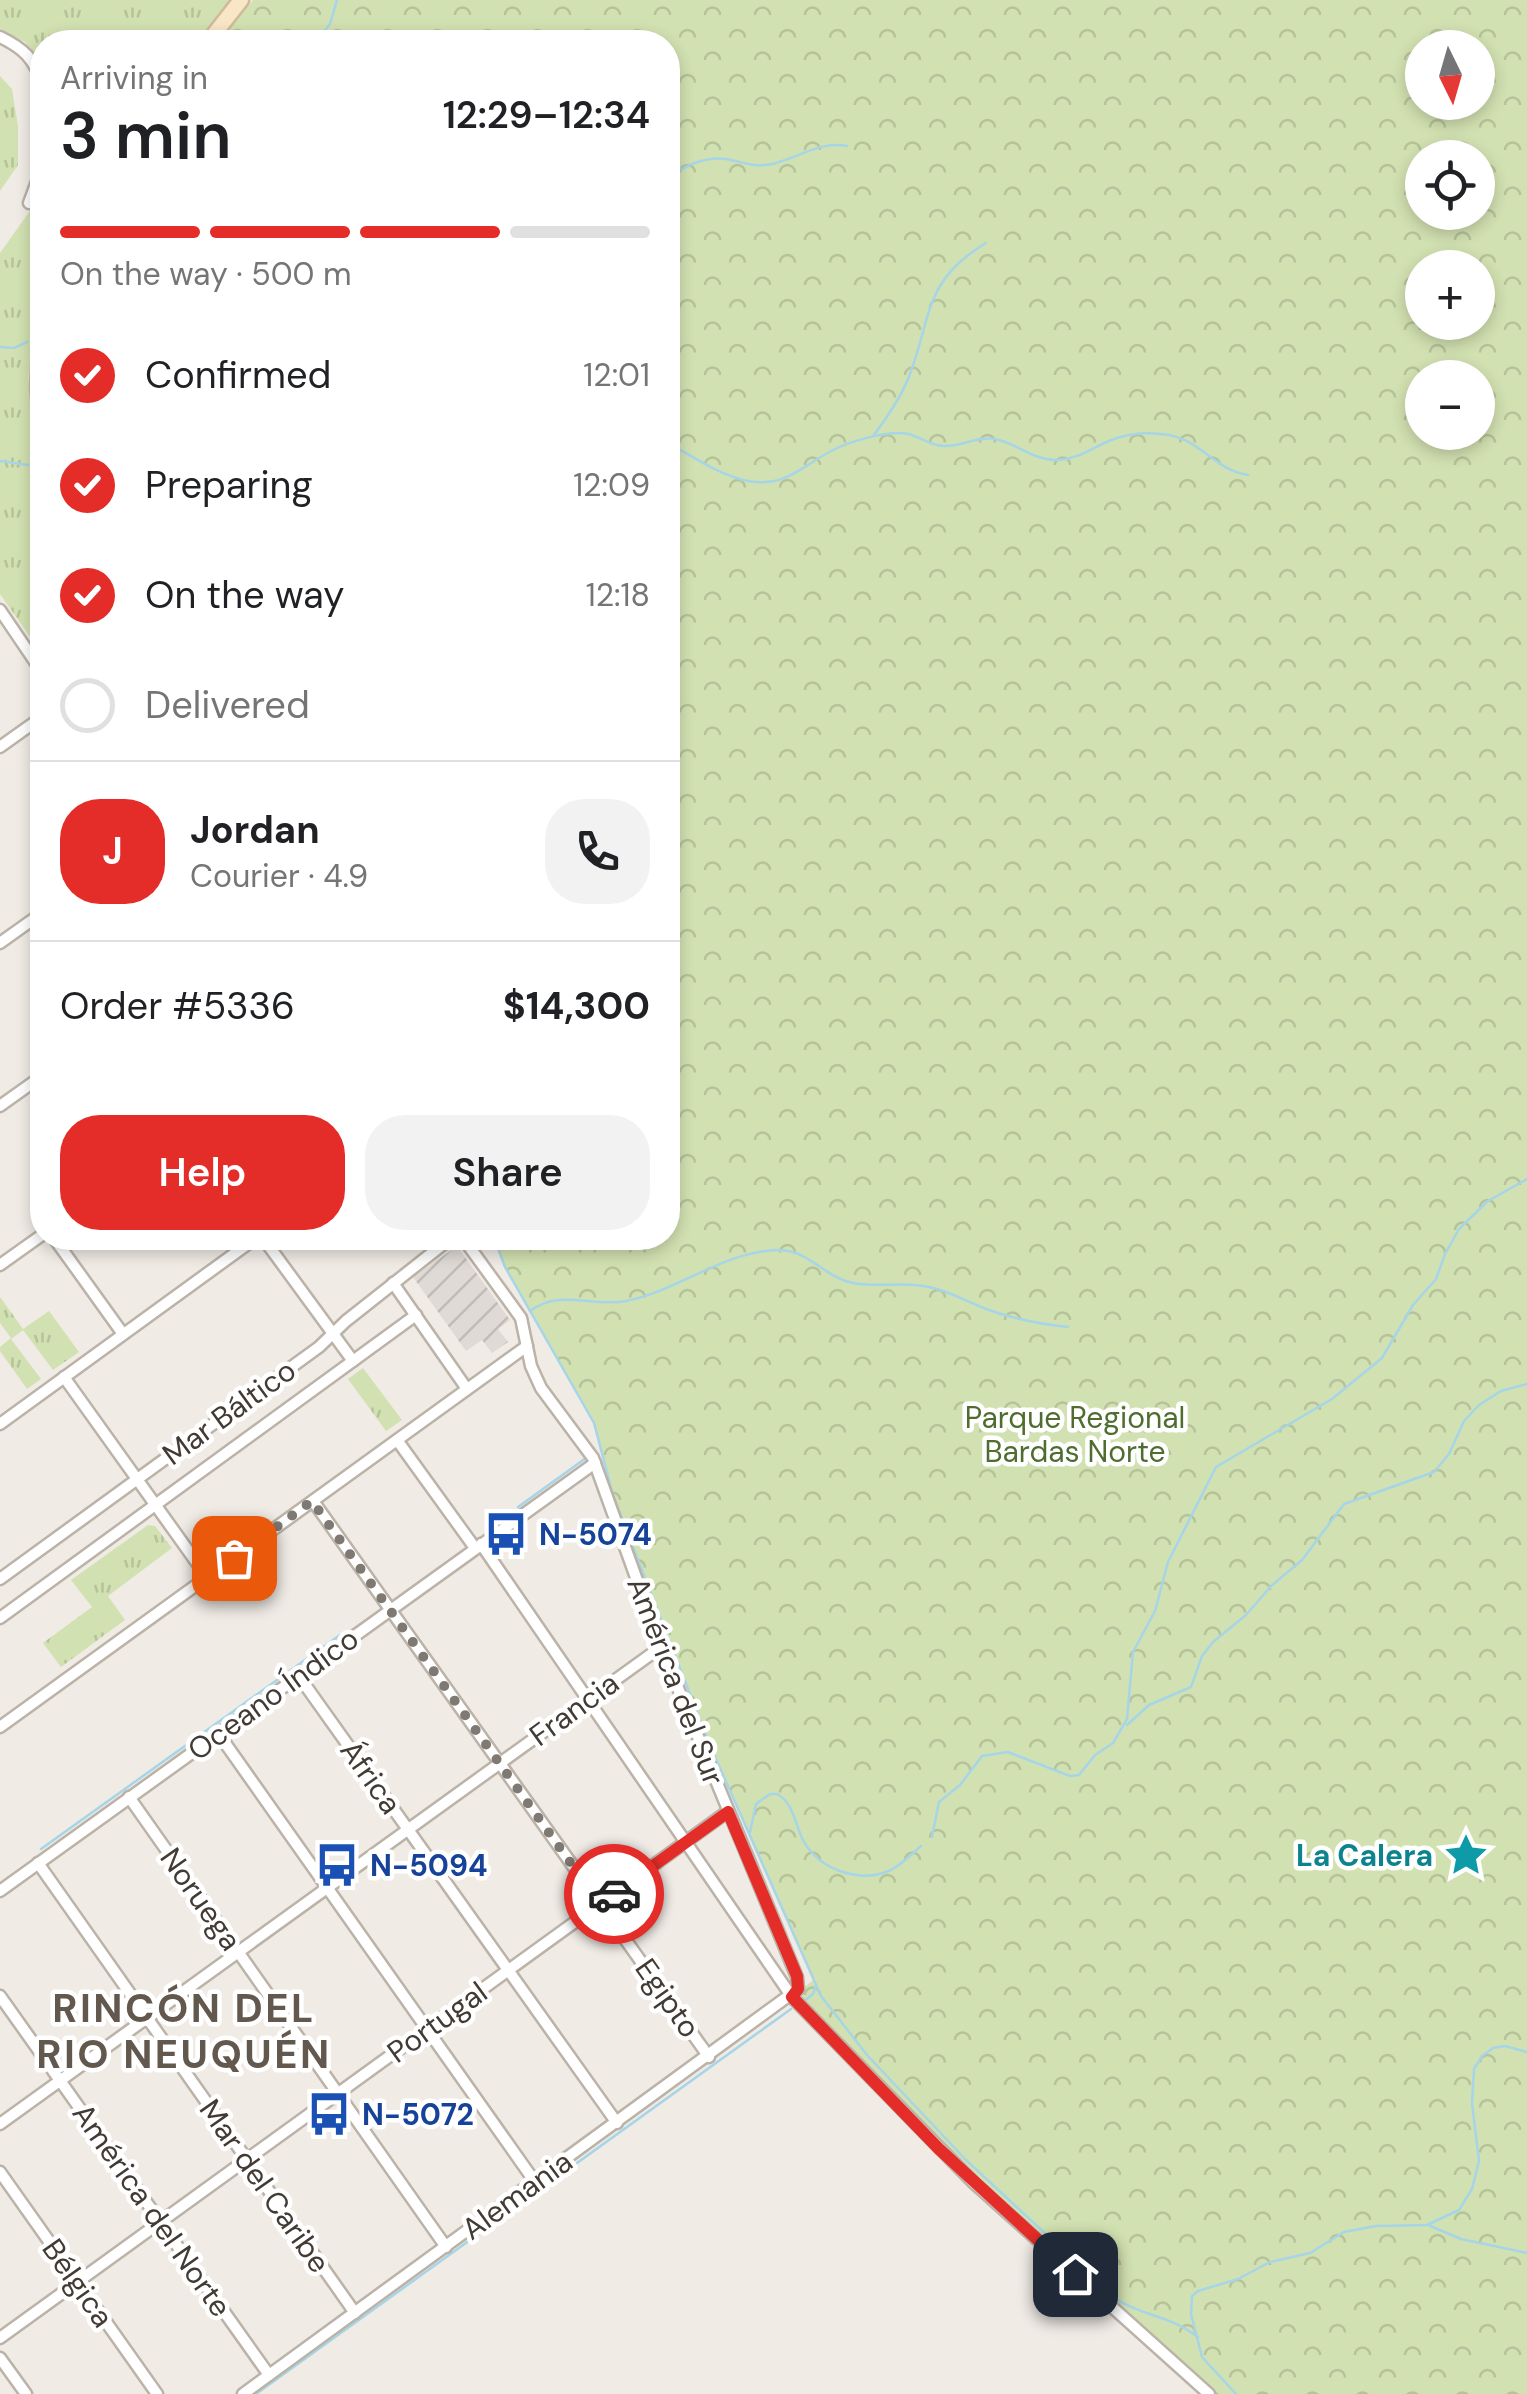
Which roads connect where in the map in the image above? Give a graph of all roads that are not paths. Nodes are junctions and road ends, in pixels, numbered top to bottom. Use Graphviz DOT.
graph roads {
  1 [pos="241,0"];
  2 [pos="217,30"];
  3 [pos="0,37"];
  4 [pos="30,57"];
  5 [pos="0,610"];
  6 [pos="30,654"];
  7 [pos="30,726"];
  8 [pos="0,747"];
  9 [pos="30,922"];
  10 [pos="0,943"];
  11 [pos="30,1085"];
  12 [pos="0,1106"];
  13 [pos="30,1244"];
  14 [pos="62,1250"];
  15 [pos="239,1250"];
  16 [pos="273,1250"];
  17 [pos="436,1250"];
  18 [pos="472,1250"];
  19 [pos="0,1266"];
  20 [pos="393,1283"];
  21 [pos="416,1316"];
  22 [pos="122,1334"];
  23 [pos="333,1334"];
  24 [pos="527,1346"];
  25 [pos="353,1361"];
  26 [pos="64,1377"];
  27 [pos="467,1389"];
  28 [pos="0,1424"];
  29 [pos="397,1440"];
  30 [pos="595,1464"];
  31 [pos="137,1479"];
  32 [pos="312,1501"];
  33 [pos="156,1505"];
  34 [pos="478,1546"];
  35 [pos="207,1577"];
  36 [pos="0,1579"];
  37 [pos="392,1608"];
  38 [pos="0,1618"];
  39 [pos="662,1647"];
  40 [pos="298,1676"];
  41 [pos="588,1699"];
  42 [pos="0,1727"];
  43 [pos="218,1733"];
  44 [pos="500,1762"];
  45 [pos="129,1797"];
  46 [pos="728,1812"];
  47 [pos="408,1829"];
  48 [pos="686,1842"];
  49 [pos="38,1863"];
  50 [pos="327,1887"];
  51 [pos="0,1890"];
  52 [pos="600,1904"];
  53 [pos="238,1952"];
  54 [pos="508,1970"];
  55 [pos="0,1996"];
  56 [pos="792,1997"];
  57 [pos="146,2018"];
  58 [pos="427,2029"];
  59 [pos="709,2057"];
  60 [pos="60,2080"];
  61 [pos="338,2094"];
  62 [pos="617,2123"];
  63 [pos="0,2124"];
  64 [pos="246,2160"];
  65 [pos="0,2172"];
  66 [pos="535,2182"];
  67 [pos="160,2222"];
  68 [pos="446,2247"];
  69 [pos="78,2282"];
  70 [pos="355,2313"];
  71 [pos="0,2338"];
  72 [pos="0,2358"];
  73 [pos="269,2375"];
  74 [pos="26,2394"];
  75 [pos="156,2394"];
  76 [pos="243,2394"];
  77 [pos="1209,2394"];
  1 -- 2 [label="main road"];
  3 -- 4 [label="street"];
  5 -- 6 [label="street"];
  7 -- 8 [label="street"];
  9 -- 10 [label="street"];
  11 -- 12 [label="street"];
  13 -- 19 [label="street"];
  14 -- 22 [label="street"];
  15 -- 22 [label="street"];
  16 -- 23 [label="street"];
  17 -- 20 [label="street, Mar Báltico"];
  18 -- 24 [label="street, América del Sur"];
  20 -- 21 [label="street"];
  20 -- 23 [label="street, Mar Báltico"];
  21 -- 25 [label="street, Mar Báltico"];
  21 -- 27 [label="street"];
  22 -- 26 [label="street"];
  23 -- 25 [label="street"];
  23 -- 31 [label="street, Mar Báltico"];
  24 -- 27 [label="street"];
  24 -- 30 [label="street, América del Sur"];
  25 -- 33 [label="street, Mar Báltico"];
  26 -- 28 [label="street"];
  26 -- 31 [label="street"];
  27 -- 29 [label="street"];
  29 -- 32 [label="street"];
  29 -- 34 [label="street"];
  30 -- 34 [label="street, Oceano Índico"];
  30 -- 39 [label="street, América del Sur"];
  31 -- 33 [label="street"];
  31 -- 36 [label="street, Mar Báltico"];
  32 -- 35 [label="street"];
  32 -- 37 [label="street, Egipto"];
  33 -- 35 [label="street"];
  33 -- 38 [label="street, Mar Báltico"];
  34 -- 37 [label="street, Oceano Índico"];
  34 -- 41 [label="street"];
  35 -- 42 [label="street"];
  37 -- 40 [label="street, Oceano Índico"];
  37 -- 44 [label="street, Egipto"];
  39 -- 41 [label="street, Francia"];
  39 -- 46 [label="street, América del Sur"];
  40 -- 43 [label="street, Oceano Índico"];
  40 -- 47 [label="street, África"];
  41 -- 44 [label="street, Francia"];
  41 -- 48 [label="street"];
  43 -- 45 [label="street, Oceano Índico"];
  43 -- 50 [label="street"];
  44 -- 47 [label="street, Francia"];
  44 -- 52 [label="street, Egipto"];
  45 -- 49 [label="street, Oceano Índico"];
  45 -- 53 [label="street, Noruega"];
  46 -- 48 [label="street, Portugal"];
  46 -- 56 [label="street, América del Sur"];
  47 -- 50 [label="street, Francia"];
  47 -- 54 [label="street, África"];
  48 -- 52 [label="street, Portugal"];
  48 -- 56 [label="street"];
  49 -- 51 [label="street, Oceano Índico"];
  49 -- 57 [label="street, Mar del Caribe"];
  50 -- 53 [label="street, Francia"];
  50 -- 58 [label="street"];
  52 -- 54 [label="street, Portugal"];
  52 -- 59 [label="street, Egipto"];
  53 -- 57 [label="street, Francia"];
  53 -- 61 [label="street, Noruega"];
  54 -- 58 [label="street, Portugal"];
  54 -- 62 [label="street, África"];
  55 -- 60 [label="street, América del Norte"];
  56 -- 59 [label="street, Alemania"];
  56 -- 77 [label="street"];
  57 -- 60 [label="street, Francia"];
  57 -- 64 [label="street, Mar del Caribe"];
  58 -- 61 [label="street, Portugal"];
  58 -- 66 [label="street"];
  59 -- 62 [label="street, Alemania"];
  60 -- 63 [label="street, Francia"];
  60 -- 67 [label="street, América del Norte"];
  61 -- 64 [label="street, Portugal"];
  61 -- 68 [label="street, Noruega"];
  62 -- 66 [label="street, Alemania"];
  64 -- 67 [label="street, Portugal"];
  64 -- 70 [label="street, Mar del Caribe"];
  65 -- 69 [label="street, Bélgica"];
  66 -- 68 [label="street, Alemania"];
  67 -- 69 [label="street, Portugal"];
  67 -- 73 [label="street, América del Norte"];
  68 -- 70 [label="street, Alemania"];
  69 -- 71 [label="street, Portugal"];
  69 -- 75 [label="street, Bélgica"];
  70 -- 73 [label="street, Alemania"];
  72 -- 74 [label="street"];
  73 -- 76 [label="street, Alemania"];
}
